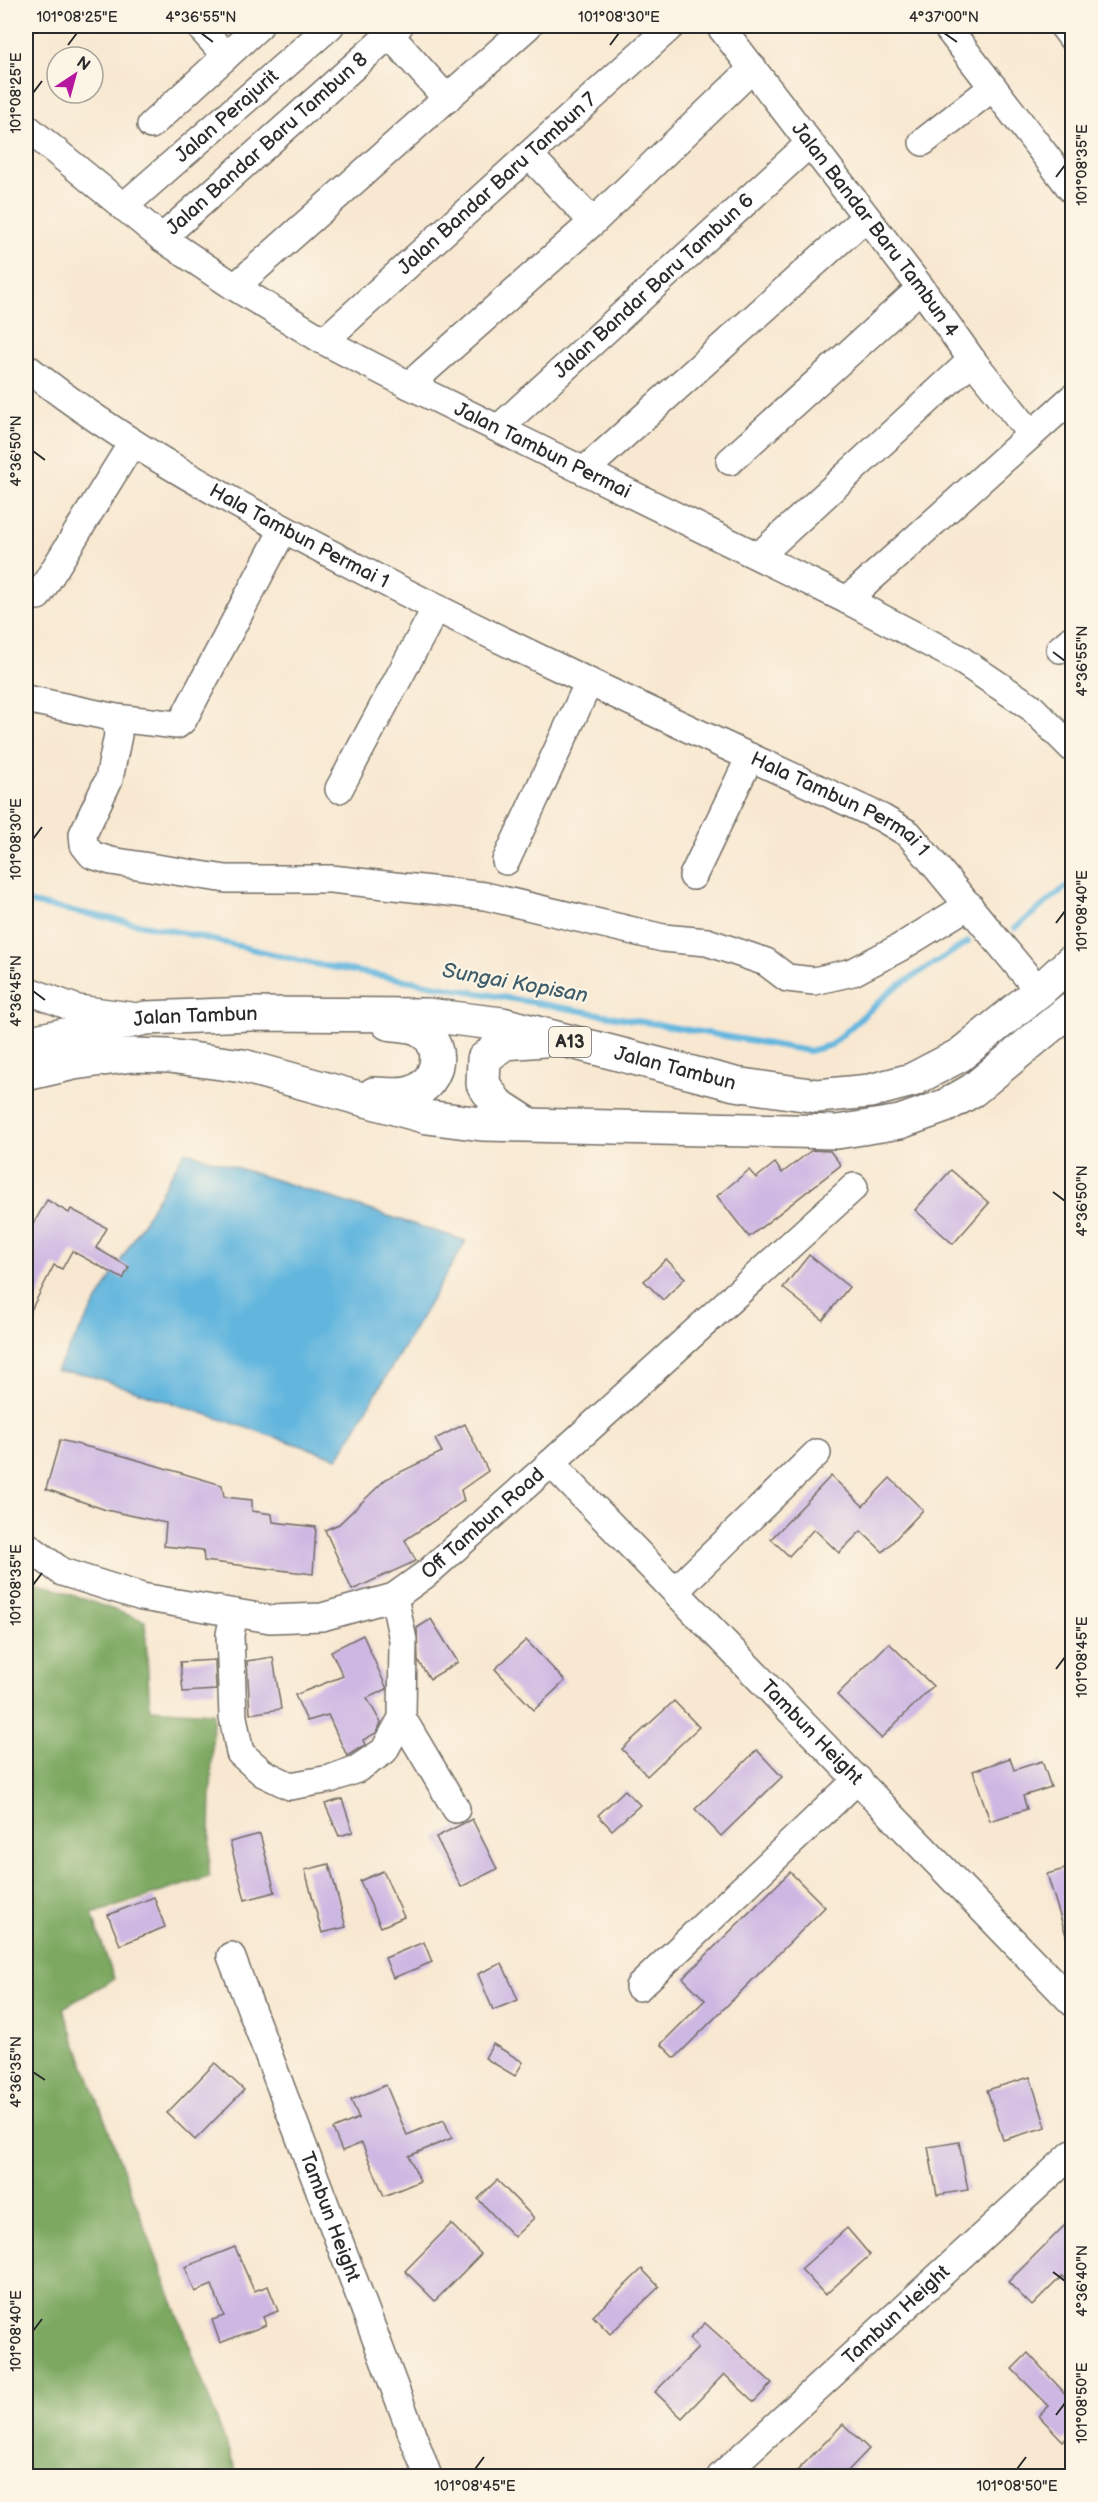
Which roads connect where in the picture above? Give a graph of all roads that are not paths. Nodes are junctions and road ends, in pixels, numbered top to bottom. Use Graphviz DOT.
graph roads {
  1 [pos="199,26"];
  2 [pos="259,26"];
  3 [pos="330,26"];
  4 [pos="528,26"];
  5 [pos="671,26"];
  6 [pos="720,26"];
  7 [pos="946,26"];
  8 [pos="1063,26"];
  9 [pos="394,30"];
  10 [pos="1072,38"];
  11 [pos="226,56"];
  12 [pos="753,68"];
  13 [pos="993,87"];
  14 [pos="447,99"];
  15 [pos="151,125"];
  16 [pos="26,127"];
  17 [pos="923,142"];
  18 [pos="809,144"];
  19 [pos="529,155"];
  20 [pos="1068,176"];
  21 [pos="123,207"];
  22 [pos="866,217"];
  23 [pos="593,222"];
  24 [pos="162,238"];
  25 [pos="235,286"];
  26 [pos="921,288"];
  27 [pos="324,341"];
  28 [pos="972,360"];
  29 [pos="26,367"];
  30 [pos="409,385"];
  31 [pos="1072,398"];
  32 [pos="499,428"];
  33 [pos="1031,434"];
  34 [pos="132,443"];
  35 [pos="730,461"];
  36 [pos="584,471"];
  37 [pos="284,530"];
  38 [pos="759,556"];
  39 [pos="38,596"];
  40 [pos="847,600"];
  41 [pos="435,608"];
  42 [pos="589,682"];
  43 [pos="26,699"];
  44 [pos="116,718"];
  45 [pos="1072,748"];
  46 [pos="750,757"];
  47 [pos="339,789"];
  48 [pos="506,861"];
  49 [pos="693,876"];
  50 [pos="969,905"];
  51 [pos="1072,961"];
  52 [pos="26,990"];
  53 [pos="1040,991"];
  54 [pos="351,1015"];
  55 [pos="146,1018"];
  56 [pos="1067,1022"];
  57 [pos="561,1039"];
  58 [pos="26,1043"];
  59 [pos="26,1074"];
  60 [pos="350,1094"];
  61 [pos="528,1124"];
  62 [pos="854,1187"];
  63 [pos="817,1453"];
  64 [pos="550,1463"];
  65 [pos="26,1545"];
  66 [pos="675,1591"];
  67 [pos="394,1597"];
  68 [pos="234,1613"];
  69 [pos="402,1718"];
  70 [pos="858,1779"];
  71 [pos="456,1809"];
  72 [pos="231,1956"];
  73 [pos="639,1987"];
  74 [pos="1072,2002"];
  75 [pos="1072,2154"];
  76 [pos="428,2476"];
  77 [pos="721,2476"];
  1 -- 11 [label="street"];
  2 -- 11 [label="street"];
  3 -- 21 [label="street, Jalan Perajurit"];
  4 -- 14 [label="street"];
  5 -- 19 [label="street, Jalan Bandar Baru Tambun 7"];
  6 -- 12 [label="street, Jalan Bandar Baru Tambun 4"];
  7 -- 13 [label="street"];
  8 -- 10 [label="street"];
  9 -- 14 [label="street"];
  9 -- 24 [label="street, Jalan Bandar Baru Tambun 8"];
  11 -- 15 [label="street"];
  12 -- 18 [label="street, Jalan Bandar Baru Tambun 4"];
  12 -- 23 [label="street"];
  13 -- 17 [label="street"];
  13 -- 20 [label="street"];
  14 -- 25 [label="street"];
  16 -- 21 [label="street, Jalan Tambun Permai"];
  18 -- 22 [label="street, Jalan Bandar Baru Tambun 4"];
  18 -- 32 [label="street, Jalan Bandar Baru Tambun 6"];
  19 -- 23 [label="street"];
  19 -- 27 [label="street, Jalan Bandar Baru Tambun 7"];
  21 -- 24 [label="street, Jalan Tambun Permai"];
  22 -- 26 [label="street, Jalan Bandar Baru Tambun 4"];
  22 -- 36 [label="street"];
  23 -- 30 [label="street"];
  24 -- 25 [label="street, Jalan Tambun Permai"];
  25 -- 27 [label="street, Jalan Tambun Permai"];
  26 -- 28 [label="street, Jalan Bandar Baru Tambun 4"];
  26 -- 35 [label="street"];
  27 -- 30 [label="street, Jalan Tambun Permai"];
  28 -- 33 [label="street, Jalan Bandar Baru Tambun 4"];
  28 -- 38 [label="street"];
  29 -- 34 [label="street, Hala Tambun Permai 1"];
  30 -- 32 [label="street, Jalan Tambun Permai"];
  31 -- 33 [label="street"];
  32 -- 36 [label="street, Jalan Tambun Permai"];
  33 -- 40 [label="street"];
  34 -- 37 [label="street, Hala Tambun Permai 1"];
  34 -- 39 [label="street"];
  36 -- 38 [label="street, Jalan Tambun Permai"];
  37 -- 41 [label="street, Hala Tambun Permai 1"];
  37 -- 44 [label="street"];
  38 -- 40 [label="street, Jalan Tambun Permai"];
  40 -- 45 [label="street, Jalan Tambun Permai"];
  41 -- 42 [label="street, Hala Tambun Permai 1"];
  41 -- 47 [label="street"];
  42 -- 46 [label="street, Hala Tambun Permai 1"];
  42 -- 48 [label="street"];
  43 -- 44 [label="street"];
  44 -- 50 [label="street"];
  46 -- 49 [label="street"];
  46 -- 50 [label="street, Hala Tambun Permai 1"];
  50 -- 53 [label="street, Hala Tambun Permai 1"];
  51 -- 53 [label="main road, Jalan Tambun / A13"];
  52 -- 55 [label="street"];
  53 -- 57 [label="main road, Jalan Tambun / A13"];
  54 -- 55 [label="main road, Jalan Tambun / A13"];
  54 -- 57 [label="main road, Jalan Tambun / A13"];
  54 -- 60 [label="main road"];
  55 -- 58 [label="main road, Jalan Tambun / A13"];
  56 -- 61 [label="main road, Jalan Tambun"];
  57 -- 61 [label="main road"];
  59 -- 60 [label="main road, Jalan Tambun"];
  60 -- 61 [label="main road, Jalan Tambun"];
  62 -- 64 [label="street, Off Tambun Road"];
  63 -- 66 [label="street"];
  64 -- 66 [label="street, Tambun Height"];
  64 -- 67 [label="street, Off Tambun Road"];
  65 -- 68 [label="street, Off Tambun Road"];
  66 -- 70 [label="street, Tambun Height"];
  67 -- 68 [label="street, Off Tambun Road"];
  67 -- 69 [label="street"];
  68 -- 69 [label="street"];
  69 -- 71 [label="street"];
  70 -- 73 [label="street"];
  70 -- 74 [label="street, Tambun Height"];
  72 -- 76 [label="street, Tambun Height"];
  75 -- 77 [label="street, Tambun Height"];
}
